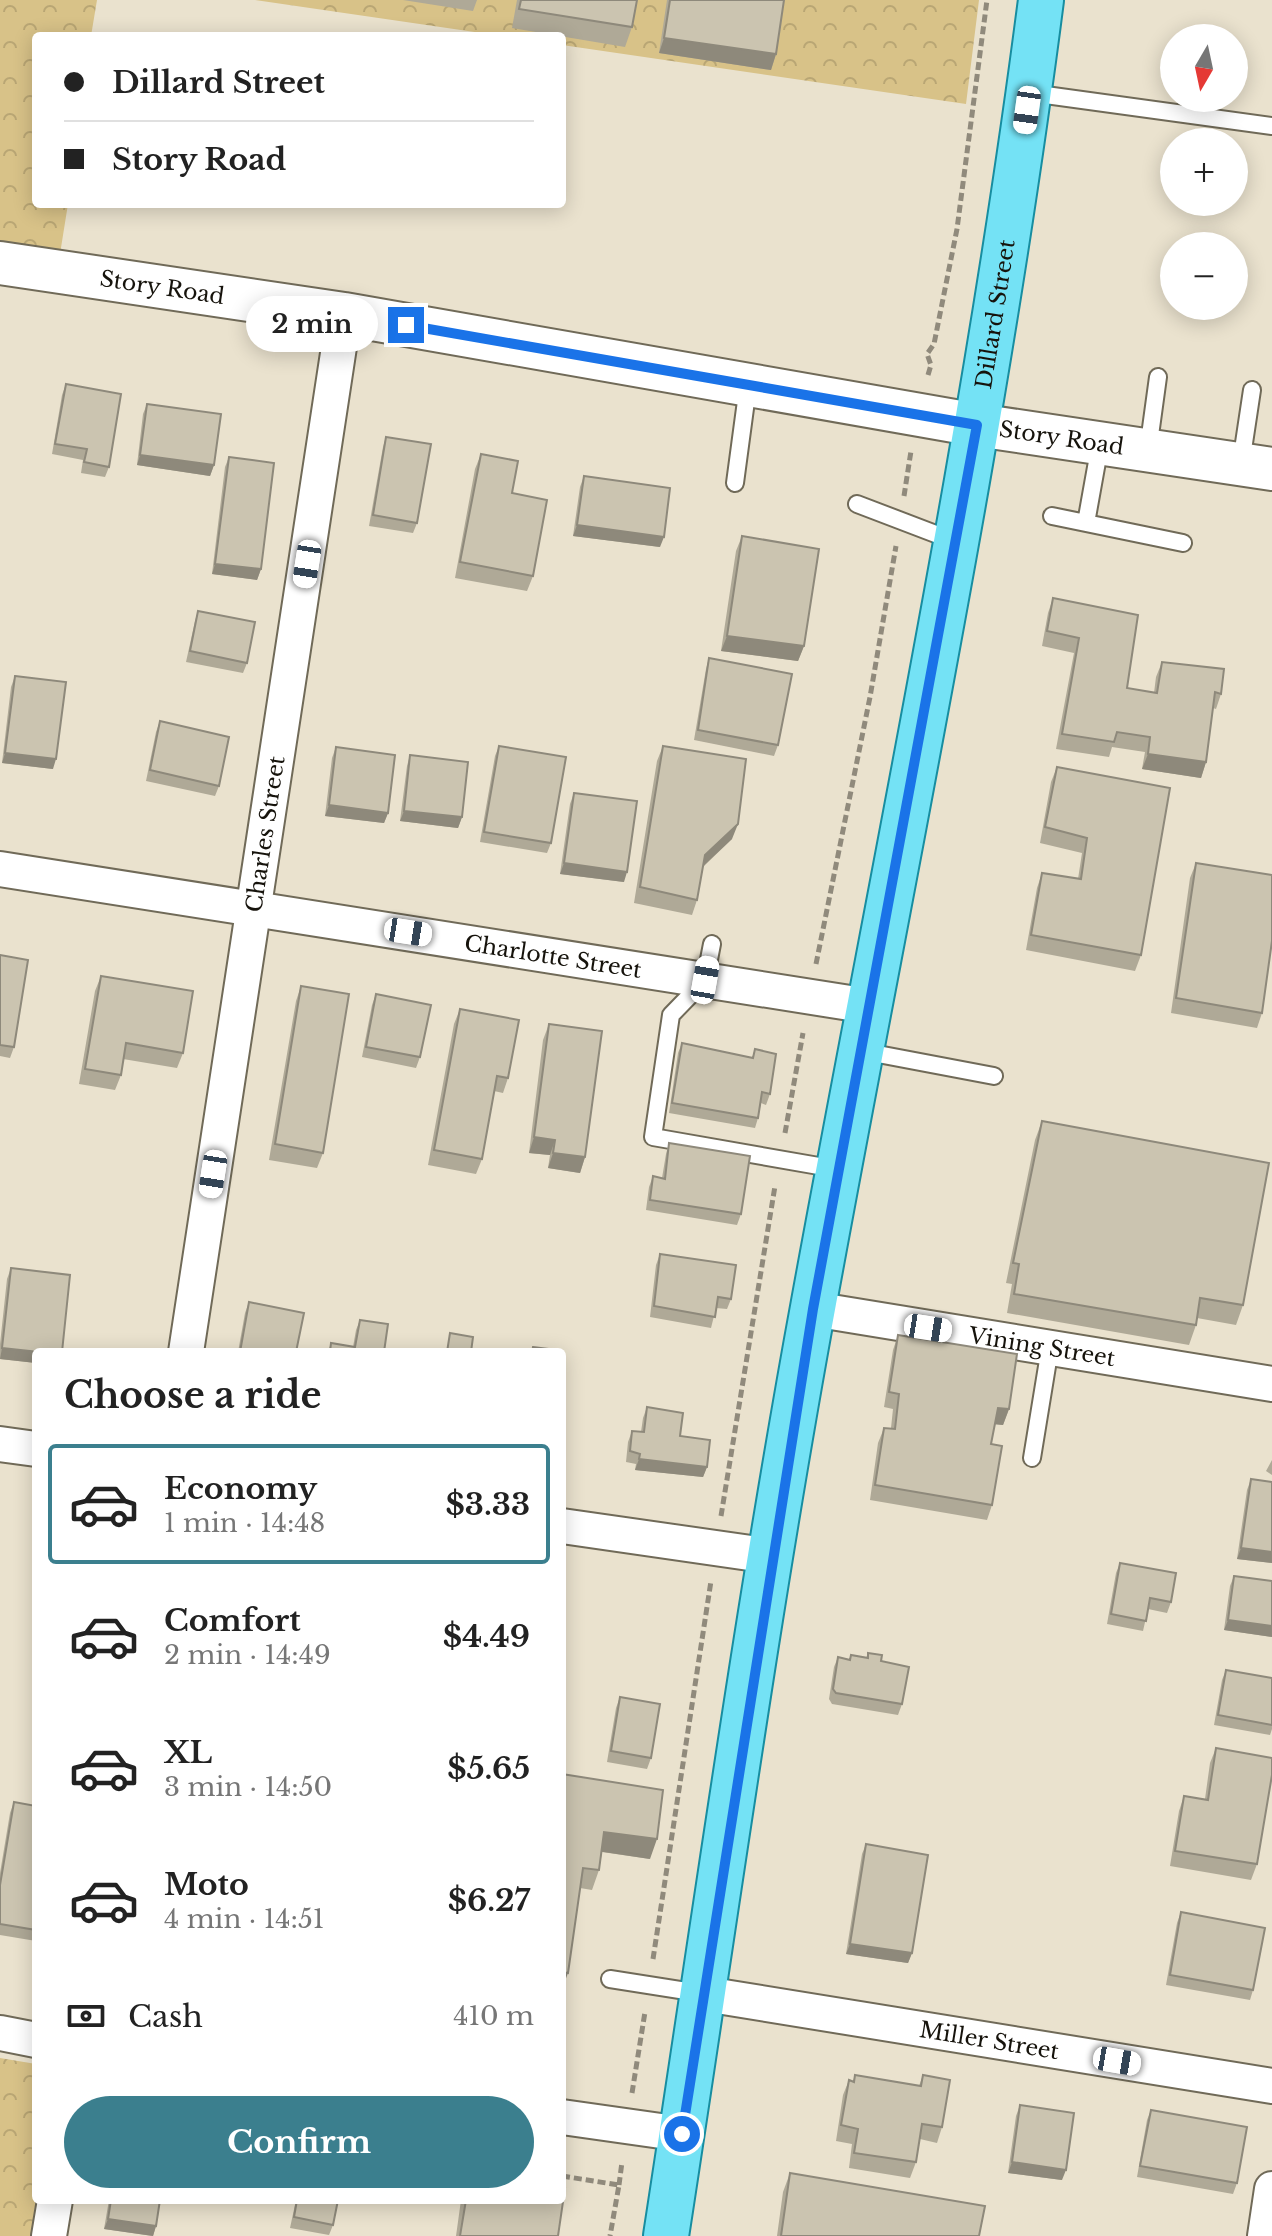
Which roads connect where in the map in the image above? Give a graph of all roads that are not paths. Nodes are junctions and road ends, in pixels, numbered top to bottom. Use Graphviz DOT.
graph roads {
  1 [pos="1041,0"];
  2 [pos="1029,92"];
  3 [pos="1272,126"];
  4 [pos="0,263"];
  5 [pos="344,314"];
  6 [pos="1158,377"];
  7 [pos="748,385"];
  8 [pos="1252,390"];
  9 [pos="977,425"];
  10 [pos="1100,443"];
  11 [pos="1148,450"];
  12 [pos="1257,466"];
  13 [pos="735,483"];
  14 [pos="857,504"];
  15 [pos="1052,516"];
  16 [pos="1086,523"];
  17 [pos="955,542"];
  18 [pos="1183,543"];
  19 [pos="0,869"];
  20 [pos="254,908"];
  21 [pos="712,944"];
  22 [pos="705,980"];
  23 [pos="869,1006"];
  24 [pos="860,1051"];
  25 [pos="994,1076"];
  26 [pos="839,1170"];
  27 [pos="813,1309"];
  28 [pos="187,1348"];
  29 [pos="1050,1348"];
  30 [pos="1272,1384"];
  31 [pos="0,1444"];
  32 [pos="32,1448"];
  33 [pos="1032,1458"];
  34 [pos="566,1527"];
  35 [pos="771,1556"];
  36 [pos="610,1979"];
  37 [pos="705,1994"];
  38 [pos="0,2033"];
  39 [pos="32,2039"];
  40 [pos="1272,2086"];
  41 [pos="566,2118"];
  42 [pos="682,2134"];
  43 [pos="1272,2189"];
  44 [pos="54,2204"];
  45 [pos="49,2236"];
  46 [pos="666,2236"];
  47 [pos="1265,2236"];
  1 -- 2 [label="main road, Dillard Street"];
  2 -- 3 [label="lane"];
  2 -- 9 [label="main road, Dillard Street"];
  4 -- 5 [label="street, Story Road"];
  5 -- 7 [label="street, Story Road"];
  5 -- 20 [label="street, Charles Street"];
  6 -- 11 [label="lane"];
  7 -- 9 [label="street, Story Road"];
  7 -- 13 [label="lane"];
  8 -- 12 [label="lane"];
  9 -- 10 [label="street, Story Road"];
  9 -- 17 [label="main road, Dillard Street"];
  10 -- 11 [label="street, Story Road"];
  10 -- 16 [label="lane"];
  11 -- 12 [label="street, Story Road"];
  14 -- 17 [label="lane"];
  15 -- 16 [label="lane"];
  16 -- 18 [label="lane"];
  17 -- 23 [label="main road, Dillard Street"];
  19 -- 20 [label="street, Charlotte Street"];
  20 -- 22 [label="street, Charlotte Street"];
  20 -- 28 [label="street, Charles Street"];
  21 -- 22 [label="lane"];
  22 -- 23 [label="street, Charlotte Street"];
  22 -- 26 [label="lane"];
  23 -- 24 [label="main road, Dillard Street"];
  24 -- 25 [label="lane"];
  24 -- 26 [label="main road, Dillard Street"];
  26 -- 27 [label="main road, Dillard Street"];
  27 -- 29 [label="street, Vining Street"];
  27 -- 35 [label="main road, Dillard Street"];
  29 -- 30 [label="street, Vining Street"];
  29 -- 33 [label="lane"];
  31 -- 32 [label="street"];
  34 -- 35 [label="street"];
  35 -- 37 [label="main road, Dillard Street"];
  36 -- 37 [label="lane"];
  37 -- 40 [label="street, Miller Street"];
  37 -- 42 [label="main road, Dillard Street"];
  38 -- 39 [label="street"];
  41 -- 42 [label="street"];
  42 -- 46 [label="main road, Dillard Street"];
  43 -- 47 [label="street"];
  44 -- 45 [label="street"];
}
